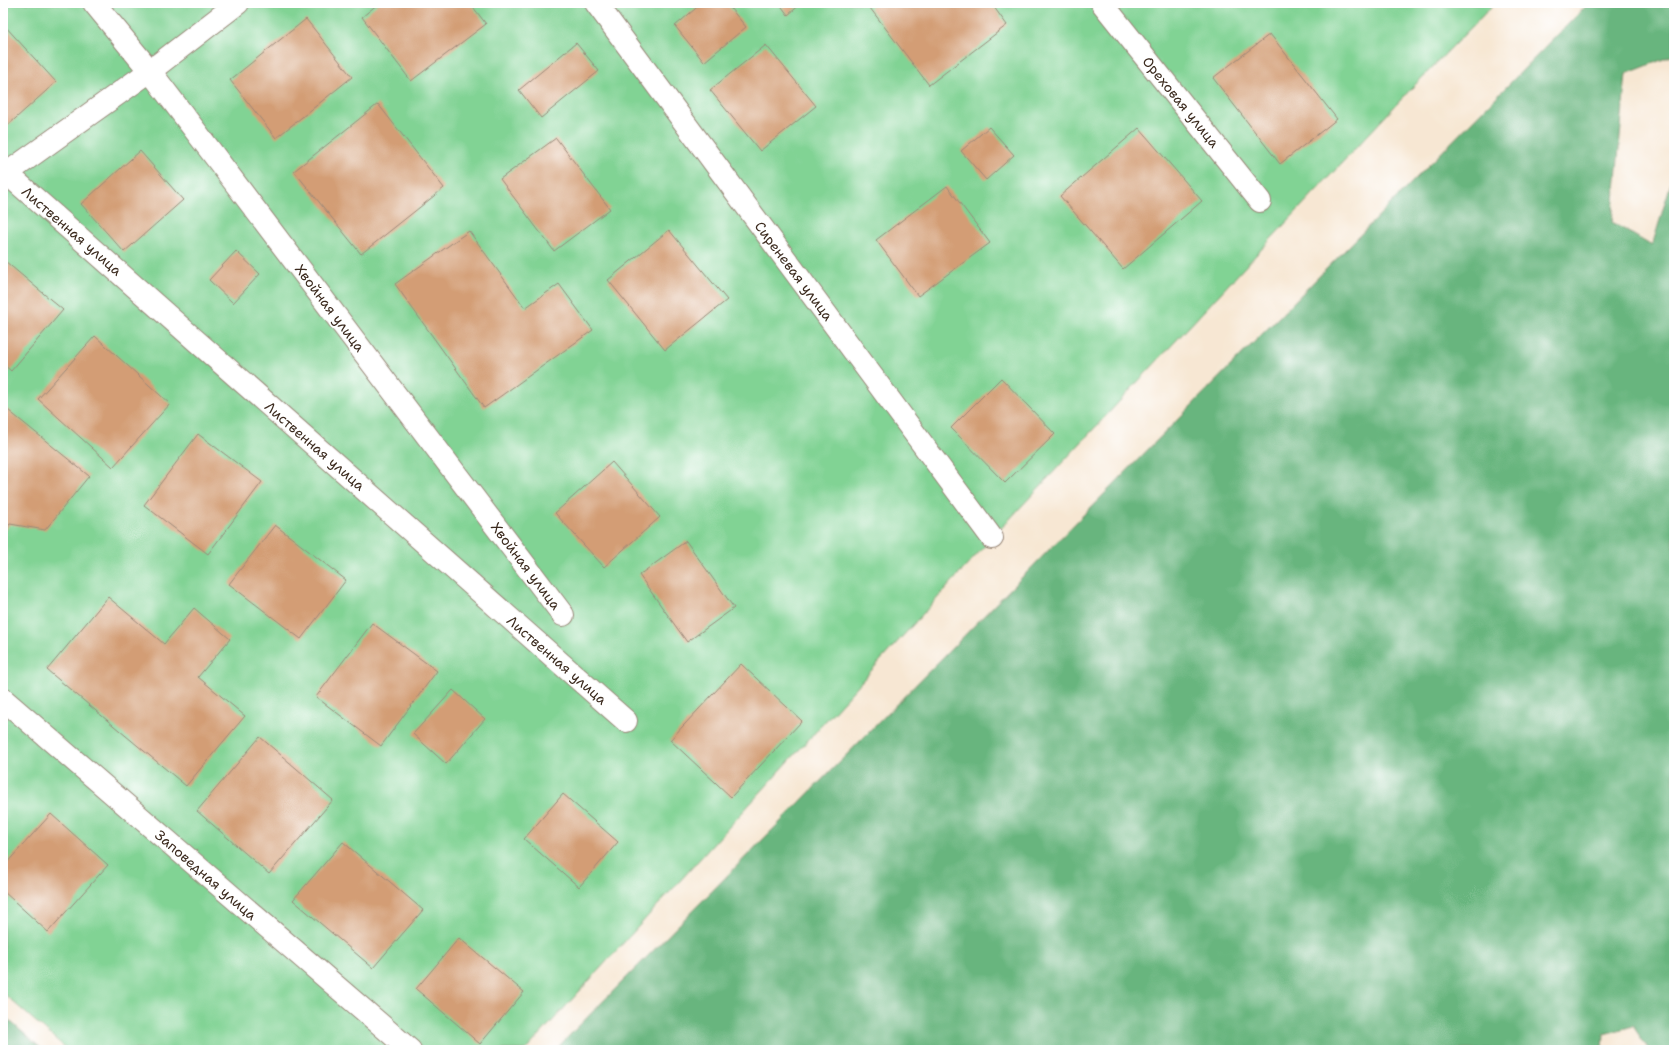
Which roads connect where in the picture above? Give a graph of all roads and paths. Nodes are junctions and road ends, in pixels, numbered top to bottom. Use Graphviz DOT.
graph roads {
  1 [pos="94,3"];
  2 [pos="238,3"];
  3 [pos="596,3"];
  4 [pos="1102,3"];
  5 [pos="150,71"];
  6 [pos="4,173"];
  7 [pos="1260,201"];
  8 [pos="992,538"];
  9 [pos="563,615"];
  10 [pos="3,699"];
  11 [pos="626,721"];
  12 [pos="410,1050"];
  1 -- 5 [label="street, Хвойная улица"];
  2 -- 5 [label="street"];
  3 -- 8 [label="street, Сиреневая улица"];
  4 -- 7 [label="street, Ореховая улица"];
  5 -- 6 [label="street"];
  5 -- 9 [label="street, Хвойная улица"];
  6 -- 11 [label="street, Лиственная улица"];
  10 -- 12 [label="street, Заповедная улица"];
}
